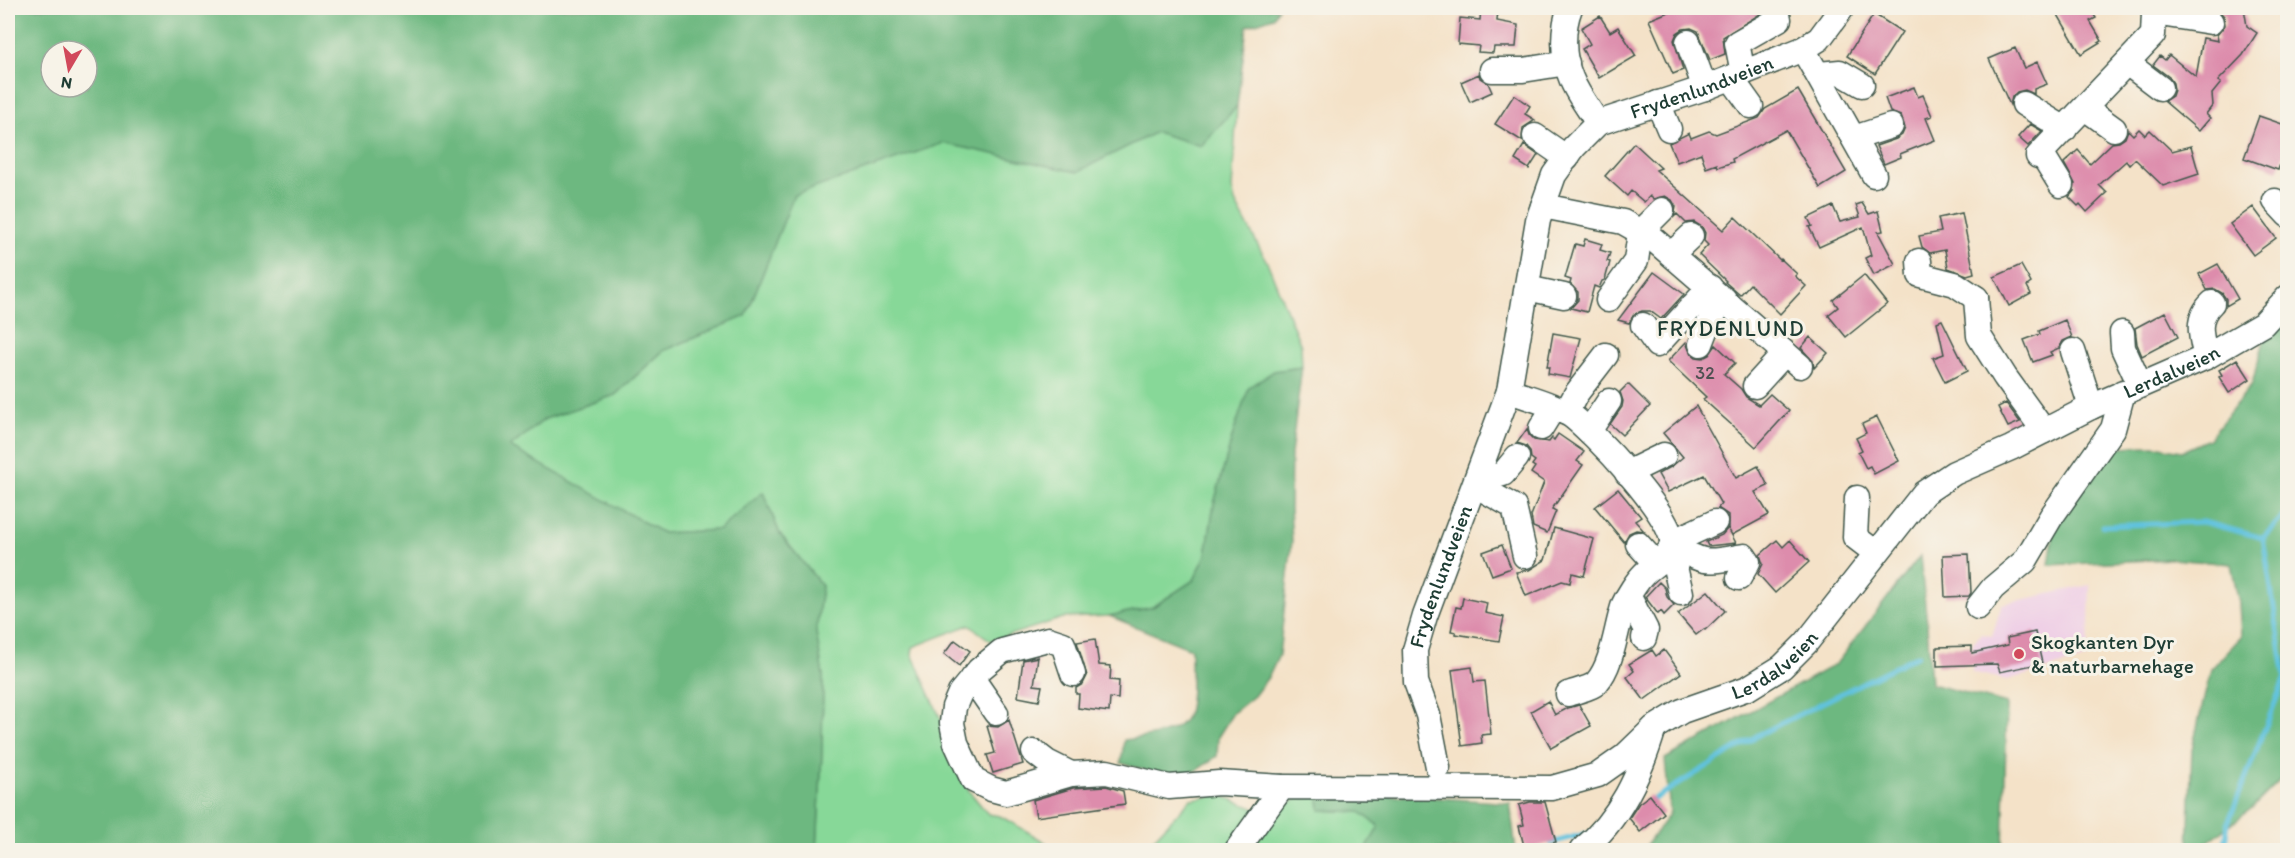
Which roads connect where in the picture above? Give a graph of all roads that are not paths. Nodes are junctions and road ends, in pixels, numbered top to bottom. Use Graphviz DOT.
graph roads {
  1 [pos="1566,8"];
  2 [pos="1842,8"];
  3 [pos="2156,9"];
  4 [pos="1779,19"];
  5 [pos="2211,22"];
  6 [pos="1688,42"];
  7 [pos="1803,49"];
  8 [pos="1567,63"];
  9 [pos="2127,63"];
  10 [pos="1492,70"];
  11 [pos="1819,74"];
  12 [pos="1737,75"];
  13 [pos="1862,85"];
  14 [pos="1705,88"];
  15 [pos="2160,88"];
  16 [pos="1658,103"];
  17 [pos="2024,104"];
  18 [pos="1751,106"];
  19 [pos="2085,108"];
  20 [pos="1598,123"];
  21 [pos="1890,126"];
  22 [pos="1669,129"];
  23 [pos="2065,129"];
  24 [pos="2114,129"];
  25 [pos="1535,136"];
  26 [pos="1567,158"];
  27 [pos="2061,185"];
  28 [pos="1543,206"];
  29 [pos="1662,210"];
  30 [pos="1640,232"];
  31 [pos="1691,236"];
  32 [pos="1672,254"];
  33 [pos="1919,261"];
  34 [pos="1527,288"];
  35 [pos="1717,293"];
  36 [pos="1564,296"];
  37 [pos="2288,297"];
  38 [pos="1608,300"];
  39 [pos="2212,303"];
  40 [pos="1643,325"];
  41 [pos="2122,333"];
  42 [pos="1701,344"];
  43 [pos="2073,351"];
  44 [pos="1606,355"];
  45 [pos="2205,357"];
  46 [pos="1755,386"];
  47 [pos="2132,388"];
  48 [pos="1509,391"];
  49 [pos="1609,400"];
  50 [pos="2091,407"];
  51 [pos="1560,410"];
  52 [pos="1541,428"];
  53 [pos="1589,430"];
  54 [pos="2044,431"];
  55 [pos="1664,455"];
  56 [pos="1517,457"];
  57 [pos="1627,473"];
  58 [pos="1476,483"];
  59 [pos="1857,498"];
  60 [pos="1715,522"];
  61 [pos="1638,544"];
  62 [pos="1667,551"];
  63 [pos="1876,553"];
  64 [pos="1525,556"];
  65 [pos="1739,578"];
  66 [pos="1681,593"];
  67 [pos="1629,597"];
  68 [pos="1978,607"];
  69 [pos="1644,638"];
  70 [pos="1073,674"];
  71 [pos="972,678"];
  72 [pos="1568,694"];
  73 [pos="996,713"];
  74 [pos="1654,729"];
  75 [pos="1034,752"];
  76 [pos="1071,774"];
  77 [pos="1442,777"];
  78 [pos="1282,787"];
  79 [pos="1237,850"];
  80 [pos="1582,850"];
  1 -- 8 [label="street"];
  2 -- 7 [label="street, Frydenlundveien"];
  3 -- 5 [label="street"];
  3 -- 9 [label="street"];
  4 -- 12 [label="street"];
  6 -- 14 [label="street"];
  7 -- 11 [label="street"];
  7 -- 12 [label="street, Frydenlundveien"];
  8 -- 10 [label="street"];
  8 -- 20 [label="street"];
  9 -- 15 [label="street"];
  9 -- 19 [label="street"];
  11 -- 13 [label="street"];
  11 -- 21 [label="street"];
  12 -- 14 [label="street, Frydenlundveien"];
  12 -- 18 [label="street"];
  14 -- 16 [label="street, Frydenlundveien"];
  16 -- 20 [label="street, Frydenlundveien"];
  16 -- 22 [label="street"];
  17 -- 23 [label="street"];
  19 -- 23 [label="street"];
  19 -- 24 [label="street"];
  20 -- 26 [label="street, Frydenlundveien"];
  23 -- 27 [label="street"];
  25 -- 26 [label="street"];
  26 -- 28 [label="street, Frydenlundveien"];
  28 -- 30 [label="street"];
  28 -- 34 [label="street, Frydenlundveien"];
  29 -- 30 [label="street"];
  30 -- 32 [label="street"];
  30 -- 38 [label="street"];
  31 -- 32 [label="street"];
  32 -- 35 [label="street"];
  33 -- 54 [label="street"];
  34 -- 36 [label="street"];
  34 -- 48 [label="street, Frydenlundveien"];
  35 -- 40 [label="street"];
  35 -- 42 [label="street"];
  35 -- 46 [label="street"];
  37 -- 45 [label="street, Lerdalveien"];
  39 -- 45 [label="street"];
  41 -- 47 [label="street"];
  43 -- 50 [label="street"];
  44 -- 51 [label="street"];
  45 -- 47 [label="street, Lerdalveien"];
  47 -- 50 [label="street, Lerdalveien"];
  47 -- 68 [label="street"];
  48 -- 51 [label="street"];
  48 -- 58 [label="street, Frydenlundveien"];
  49 -- 53 [label="street"];
  50 -- 54 [label="street, Lerdalveien"];
  51 -- 52 [label="street"];
  51 -- 53 [label="street"];
  53 -- 57 [label="street"];
  54 -- 63 [label="street, Lerdalveien"];
  55 -- 57 [label="street"];
  56 -- 58 [label="street"];
  57 -- 62 [label="street"];
  58 -- 64 [label="street"];
  58 -- 77 [label="street, Frydenlundveien"];
  59 -- 63 [label="street"];
  60 -- 62 [label="street"];
  61 -- 62 [label="street"];
  62 -- 65 [label="street"];
  62 -- 66 [label="street"];
  62 -- 67 [label="street"];
  63 -- 74 [label="street, Lerdalveien"];
  67 -- 69 [label="street"];
  67 -- 72 [label="street"];
  70 -- 71 [label="street, Lerdalveien"];
  71 -- 73 [label="street"];
  71 -- 76 [label="street, Lerdalveien"];
  74 -- 77 [label="street, Lerdalveien"];
  74 -- 80 [label="street"];
  75 -- 76 [label="street"];
  76 -- 78 [label="street, Lerdalveien"];
  77 -- 78 [label="street, Lerdalveien"];
  78 -- 79 [label="street"];
}
